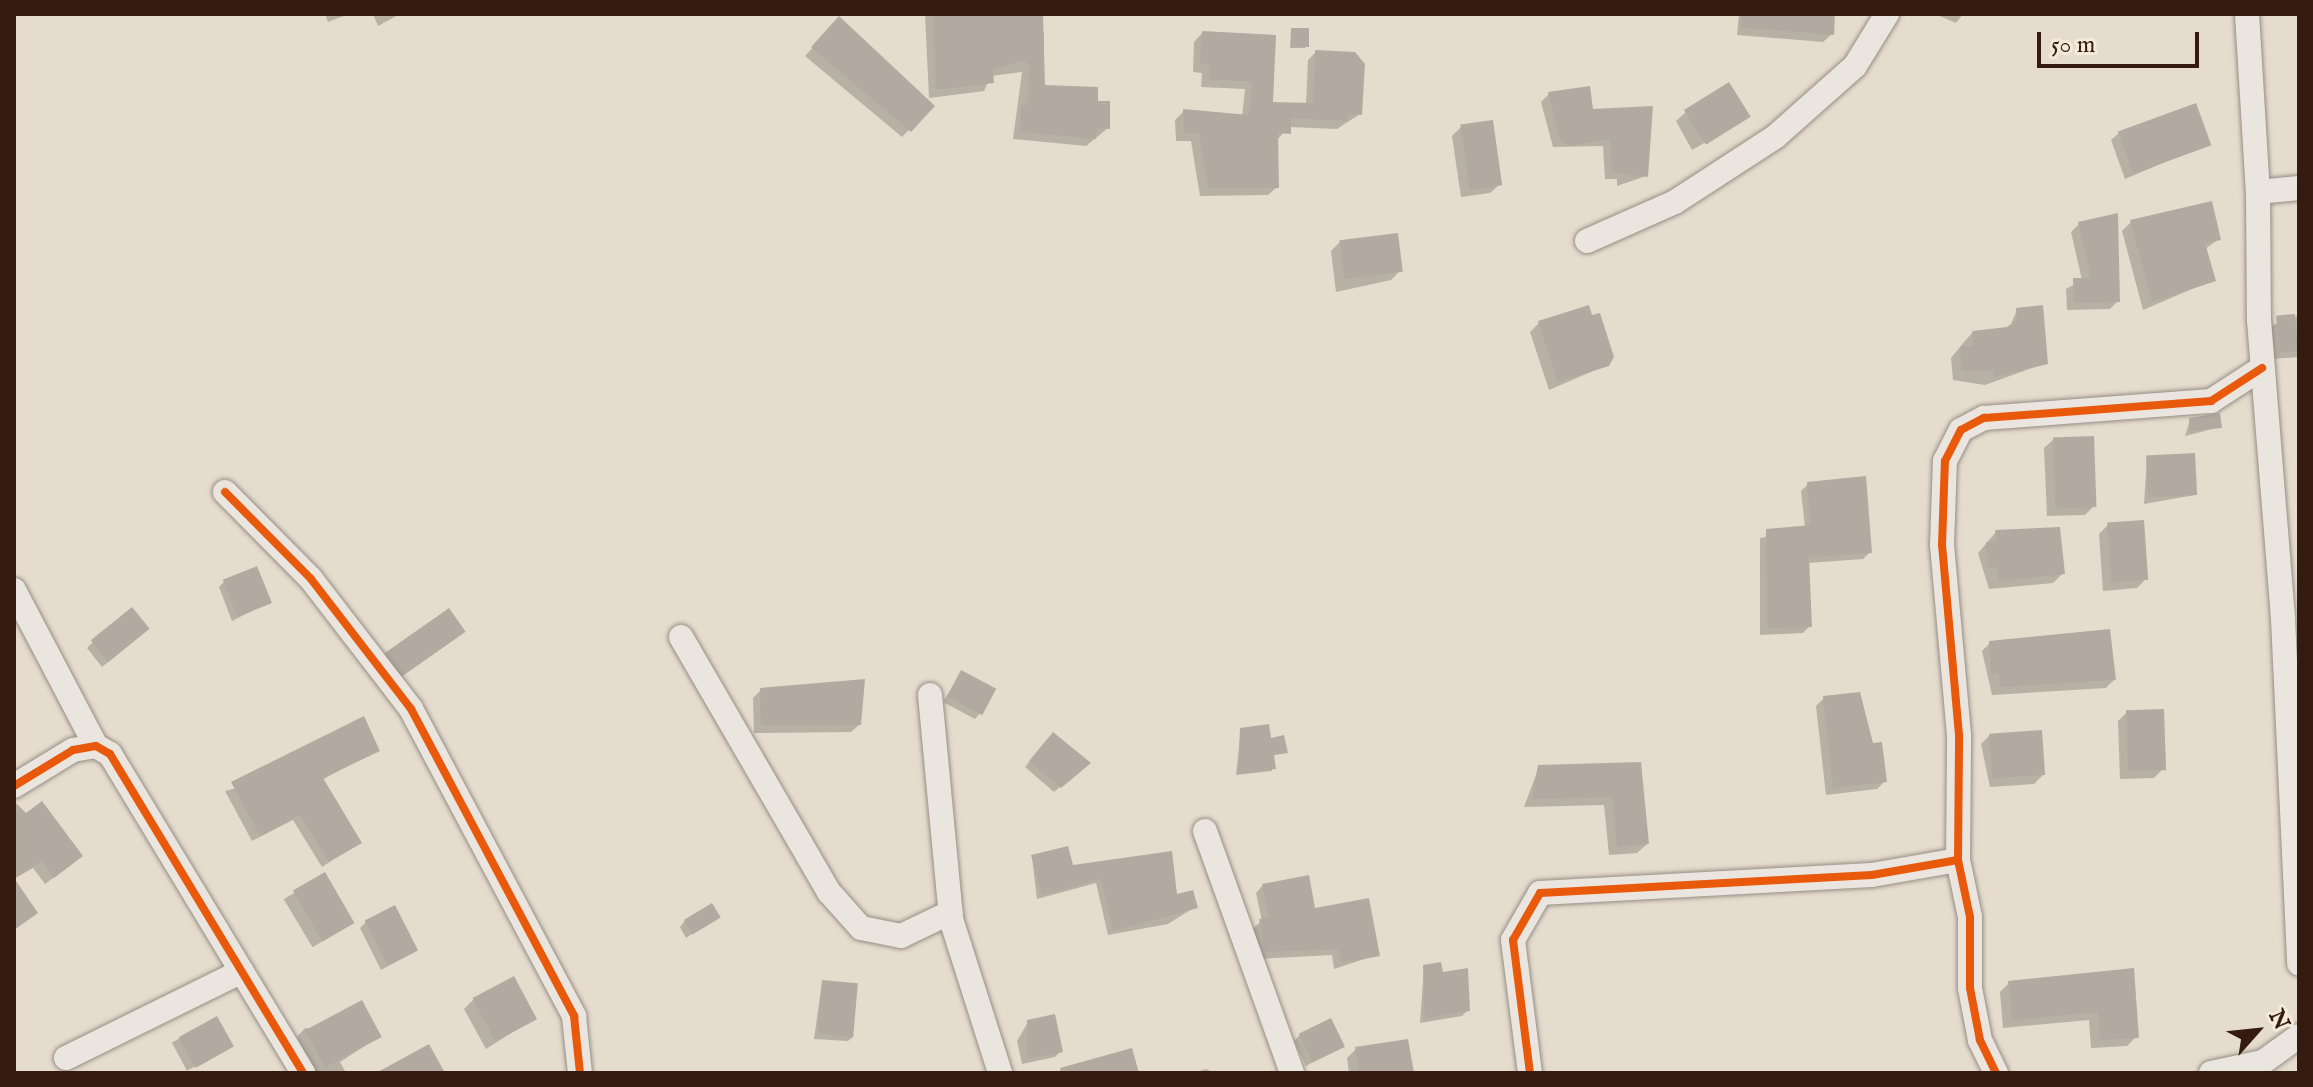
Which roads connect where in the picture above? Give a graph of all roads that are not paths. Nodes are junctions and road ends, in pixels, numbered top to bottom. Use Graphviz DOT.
graph roads {
  1 [pos="1887,14"];
  2 [pos="2247,14"];
  3 [pos="2299,188"];
  4 [pos="2258,192"];
  5 [pos="1587,241"];
  6 [pos="2262,368"];
  7 [pos="225,492"];
  8 [pos="14,590"];
  9 [pos="681,637"];
  10 [pos="930,695"];
  11 [pos="96,746"];
  12 [pos="14,786"];
  13 [pos="2295,828"];
  14 [pos="1205,831"];
  15 [pos="1958,860"];
  16 [pos="951,912"];
  17 [pos="2299,964"];
  18 [pos="242,971"];
  19 [pos="2299,1036"];
  20 [pos="66,1058"];
  21 [pos="303,1073"];
  22 [pos="580,1073"];
  23 [pos="1000,1073"];
  24 [pos="1292,1073"];
  25 [pos="1530,1073"];
  26 [pos="1996,1073"];
  27 [pos="2211,1073"];
  1 -- 5 [label="street"];
  2 -- 4 [label="street"];
  3 -- 4 [label="street"];
  4 -- 6 [label="street"];
  6 -- 13 [label="street"];
  6 -- 15 [label="street"];
  7 -- 22 [label="street"];
  8 -- 11 [label="street"];
  9 -- 16 [label="street"];
  10 -- 16 [label="street"];
  11 -- 12 [label="street"];
  11 -- 18 [label="street"];
  13 -- 17 [label="street"];
  14 -- 24 [label="street"];
  15 -- 25 [label="street"];
  15 -- 26 [label="street"];
  16 -- 23 [label="street"];
  18 -- 20 [label="street"];
  18 -- 21 [label="street"];
  19 -- 27 [label="street"];
}
